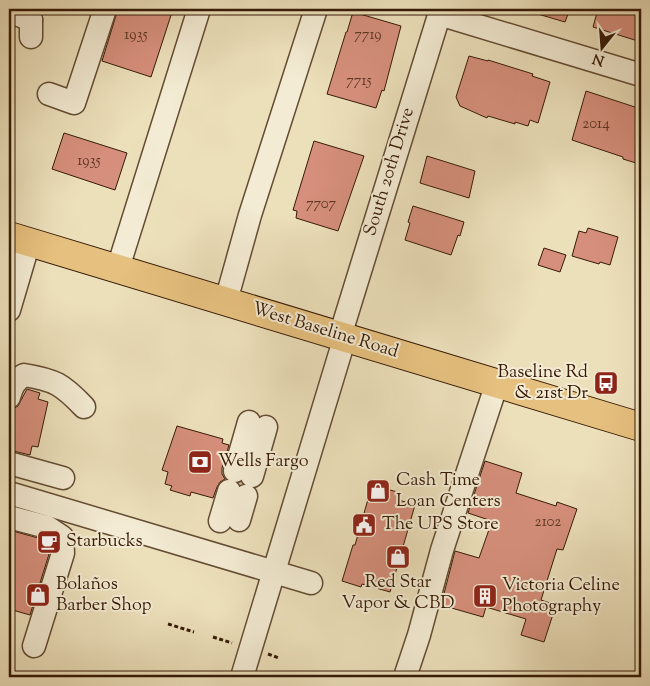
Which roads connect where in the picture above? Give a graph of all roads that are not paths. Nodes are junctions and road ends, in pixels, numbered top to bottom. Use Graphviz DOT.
graph roads {
  1 [pos="104,9"];
  2 [pos="199,9"];
  3 [pos="316,9"];
  4 [pos="440,11"];
  5 [pos="9,12"];
  6 [pos="30,22"];
  7 [pos="641,75"];
  8 [pos="49,94"];
  9 [pos="19,239"];
  10 [pos="118,268"];
  11 [pos="226,301"];
  12 [pos="9,310"];
  13 [pos="343,336"];
  14 [pos="497,383"];
  15 [pos="9,397"];
  16 [pos="84,407"];
  17 [pos="258,424"];
  18 [pos="641,426"];
  19 [pos="9,463"];
  20 [pos="63,478"];
  21 [pos="9,493"];
  22 [pos="9,517"];
  23 [pos="229,521"];
  24 [pos="274,572"];
  25 [pos="311,583"];
  26 [pos="34,646"];
  27 [pos="242,677"];
  28 [pos="405,677"];
  1 -- 8 [label="street"];
  2 -- 10 [label="street"];
  3 -- 11 [label="street"];
  4 -- 7 [label="street"];
  4 -- 13 [label="street, South 20th Drive"];
  5 -- 6 [label="street"];
  9 -- 10 [label="main road, West Baseline Road"];
  9 -- 12 [label="street"];
  10 -- 11 [label="main road, West Baseline Road"];
  11 -- 13 [label="main road, West Baseline Road"];
  13 -- 14 [label="main road, West Baseline Road"];
  13 -- 24 [label="street, South 20th Drive"];
  14 -- 18 [label="main road, West Baseline Road"];
  14 -- 28 [label="street"];
  15 -- 16 [label="street"];
  17 -- 23 [label="street"];
  19 -- 20 [label="street"];
  21 -- 24 [label="street"];
  22 -- 26 [label="street"];
  24 -- 25 [label="street"];
  24 -- 27 [label="street, South 20th Drive"];
}
